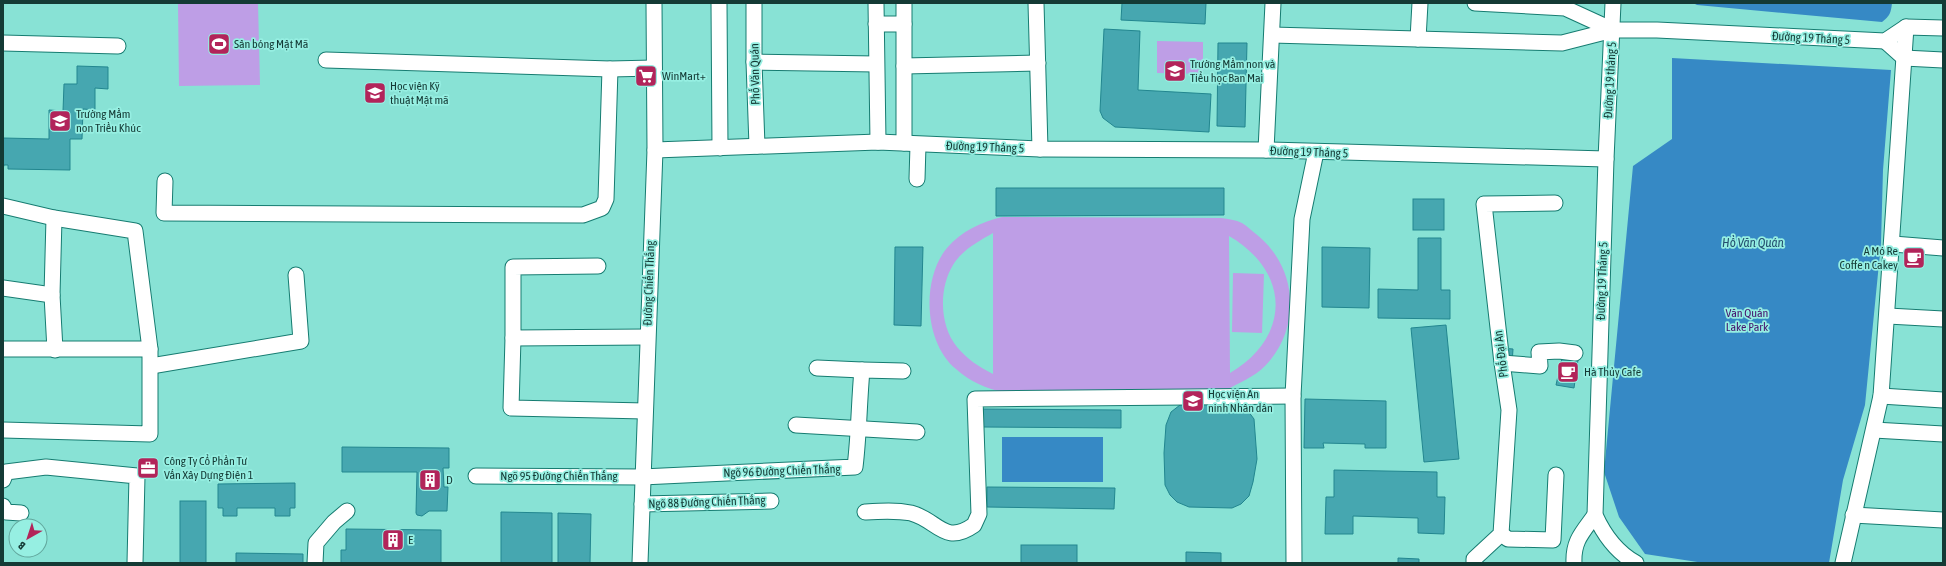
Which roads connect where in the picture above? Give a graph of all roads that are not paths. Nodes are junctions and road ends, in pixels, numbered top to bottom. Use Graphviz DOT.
graph roads {
  1 [pos="654,3"];
  2 [pos="719,3"];
  3 [pos="754,3"];
  4 [pos="876,3"];
  5 [pos="904,3"];
  6 [pos="1036,3"];
  7 [pos="1273,3"];
  8 [pos="1420,3"];
  9 [pos="1475,3"];
  10 [pos="1614,3"];
  11 [pos="876,24"];
  12 [pos="904,24"];
  13 [pos="1906,27"];
  14 [pos="1943,28"];
  15 [pos="1613,30"];
  16 [pos="1666,31"];
  17 [pos="1272,35"];
  18 [pos="1418,39"];
  19 [pos="1885,41"];
  20 [pos="3,43"];
  21 [pos="118,46"];
  22 [pos="1904,58"];
  23 [pos="326,60"];
  24 [pos="1943,60"];
  25 [pos="754,62"];
  26 [pos="1038,62"];
  27 [pos="876,64"];
  28 [pos="904,66"];
  29 [pos="654,68"];
  30 [pos="610,69"];
  31 [pos="878,142"];
  32 [pos="911,144"];
  33 [pos="757,146"];
  34 [pos="720,148"];
  35 [pos="1040,149"];
  36 [pos="655,150"];
  37 [pos="1266,150"];
  38 [pos="1316,152"];
  39 [pos="1606,159"];
  40 [pos="917,179"];
  41 [pos="165,181"];
  42 [pos="1555,203"];
  43 [pos="3,206"];
  44 [pos="54,218"];
  45 [pos="1893,244"];
  46 [pos="1943,248"];
  47 [pos="598,266"];
  48 [pos="296,275"];
  49 [pos="3,288"];
  50 [pos="52,295"];
  51 [pos="1888,316"];
  52 [pos="1943,319"];
  53 [pos="647,337"];
  54 [pos="513,338"];
  55 [pos="3,349"];
  56 [pos="150,349"];
  57 [pos="55,350"];
  58 [pos="1575,353"];
  59 [pos="1502,363"];
  60 [pos="151,366"];
  61 [pos="817,368"];
  62 [pos="862,370"];
  63 [pos="903,371"];
  64 [pos="1293,396"];
  65 [pos="1881,396"];
  66 [pos="1943,400"];
  67 [pos="645,411"];
  68 [pos="796,425"];
  69 [pos="860,428"];
  70 [pos="3,430"];
  71 [pos="1874,430"];
  72 [pos="917,432"];
  73 [pos="1943,434"];
  74 [pos="1556,475"];
  75 [pos="476,476"];
  76 [pos="642,477"];
  77 [pos="3,480"];
  78 [pos="772,500"];
  79 [pos="642,504"];
  80 [pos="3,506"];
  81 [pos="347,510"];
  82 [pos="865,512"];
  83 [pos="21,513"];
  84 [pos="1853,515"];
  85 [pos="1594,516"];
  86 [pos="1943,520"];
  87 [pos="1501,534"];
  88 [pos="136,563"];
  89 [pos="315,563"];
  90 [pos="640,563"];
  91 [pos="1294,563"];
  92 [pos="1474,563"];
  93 [pos="1574,563"];
  94 [pos="1636,563"];
  95 [pos="1843,563"];
  1 -- 29 [label="street, Đường Chiến Thắng"];
  2 -- 34 [label="street"];
  3 -- 25 [label="street, Phố Văn Quán"];
  4 -- 11 [label="street"];
  5 -- 12 [label="street"];
  6 -- 26 [label="street"];
  7 -- 17 [label="street"];
  8 -- 18 [label="street"];
  9 -- 15 [label="street"];
  10 -- 15 [label="street"];
  11 -- 12 [label="street"];
  11 -- 27 [label="street"];
  12 -- 28 [label="street"];
  13 -- 14 [label="street"];
  13 -- 19 [label="street"];
  13 -- 22 [label="street"];
  15 -- 16 [label="street, Đường 19 tháng 5"];
  15 -- 18 [label="street"];
  15 -- 39 [label="street, Đường 19 tháng 5"];
  16 -- 19 [label="street, Đường 19 Tháng 5"];
  17 -- 18 [label="street"];
  17 -- 37 [label="street"];
  19 -- 22 [label="street"];
  20 -- 21 [label="street"];
  22 -- 24 [label="street"];
  22 -- 45 [label="street"];
  23 -- 30 [label="street"];
  25 -- 27 [label="street"];
  25 -- 33 [label="street, Phố Văn Quán"];
  26 -- 28 [label="street"];
  26 -- 35 [label="street"];
  27 -- 31 [label="street"];
  28 -- 32 [label="street"];
  29 -- 30 [label="street"];
  29 -- 36 [label="street, Đường Chiến Thắng"];
  30 -- 41 [label="street"];
  31 -- 32 [label="street, Đường 19 Tháng 5"];
  31 -- 33 [label="street, Đường 19 Tháng 5"];
  32 -- 35 [label="street, Đường 19 Tháng 5"];
  32 -- 40 [label="street"];
  33 -- 34 [label="street, Đường 19 Tháng 5"];
  34 -- 36 [label="street, Đường 19 Tháng 5"];
  35 -- 37 [label="street, Đường 19 Tháng 5"];
  36 -- 53 [label="street, Đường Chiến Thắng"];
  37 -- 38 [label="street, Đường 19 Tháng 5"];
  38 -- 39 [label="street, Đường 19 Tháng 5"];
  38 -- 64 [label="street"];
  39 -- 85 [label="street, Đường 19 Tháng 5"];
  42 -- 59 [label="street, Phố Đại An"];
  43 -- 44 [label="street"];
  44 -- 50 [label="street"];
  44 -- 56 [label="street"];
  45 -- 46 [label="street"];
  45 -- 51 [label="street"];
  47 -- 54 [label="street"];
  48 -- 60 [label="street"];
  49 -- 50 [label="street"];
  50 -- 57 [label="street"];
  51 -- 52 [label="street"];
  51 -- 65 [label="street"];
  53 -- 54 [label="street"];
  53 -- 67 [label="street, Đường Chiến Thắng"];
  54 -- 67 [label="street"];
  55 -- 57 [label="street"];
  56 -- 57 [label="street"];
  56 -- 60 [label="street"];
  58 -- 59 [label="street"];
  59 -- 87 [label="street, Phố Đại An"];
  60 -- 70 [label="street"];
  61 -- 62 [label="street"];
  62 -- 63 [label="street"];
  62 -- 69 [label="street, Ngõ 96 Đường Chiến Thắng"];
  64 -- 82 [label="street"];
  64 -- 91 [label="street"];
  65 -- 66 [label="street"];
  65 -- 71 [label="street"];
  67 -- 76 [label="street, Đường Chiến Thắng"];
  68 -- 69 [label="street"];
  69 -- 72 [label="street"];
  69 -- 76 [label="street, Ngõ 96 Đường Chiến Thắng"];
  71 -- 73 [label="street"];
  71 -- 84 [label="street"];
  74 -- 87 [label="street"];
  75 -- 76 [label="street, Ngõ 95 Đường Chiến Thắng"];
  76 -- 79 [label="street, Đường Chiến Thắng"];
  77 -- 88 [label="street"];
  78 -- 79 [label="street, Ngõ 88 Đường Chiến Thắng"];
  79 -- 90 [label="street, Đường Chiến Thắng"];
  80 -- 83 [label="street"];
  81 -- 89 [label="street"];
  84 -- 86 [label="street"];
  84 -- 95 [label="street"];
  85 -- 93 [label="street"];
  85 -- 94 [label="street"];
  87 -- 92 [label="street"];
}
